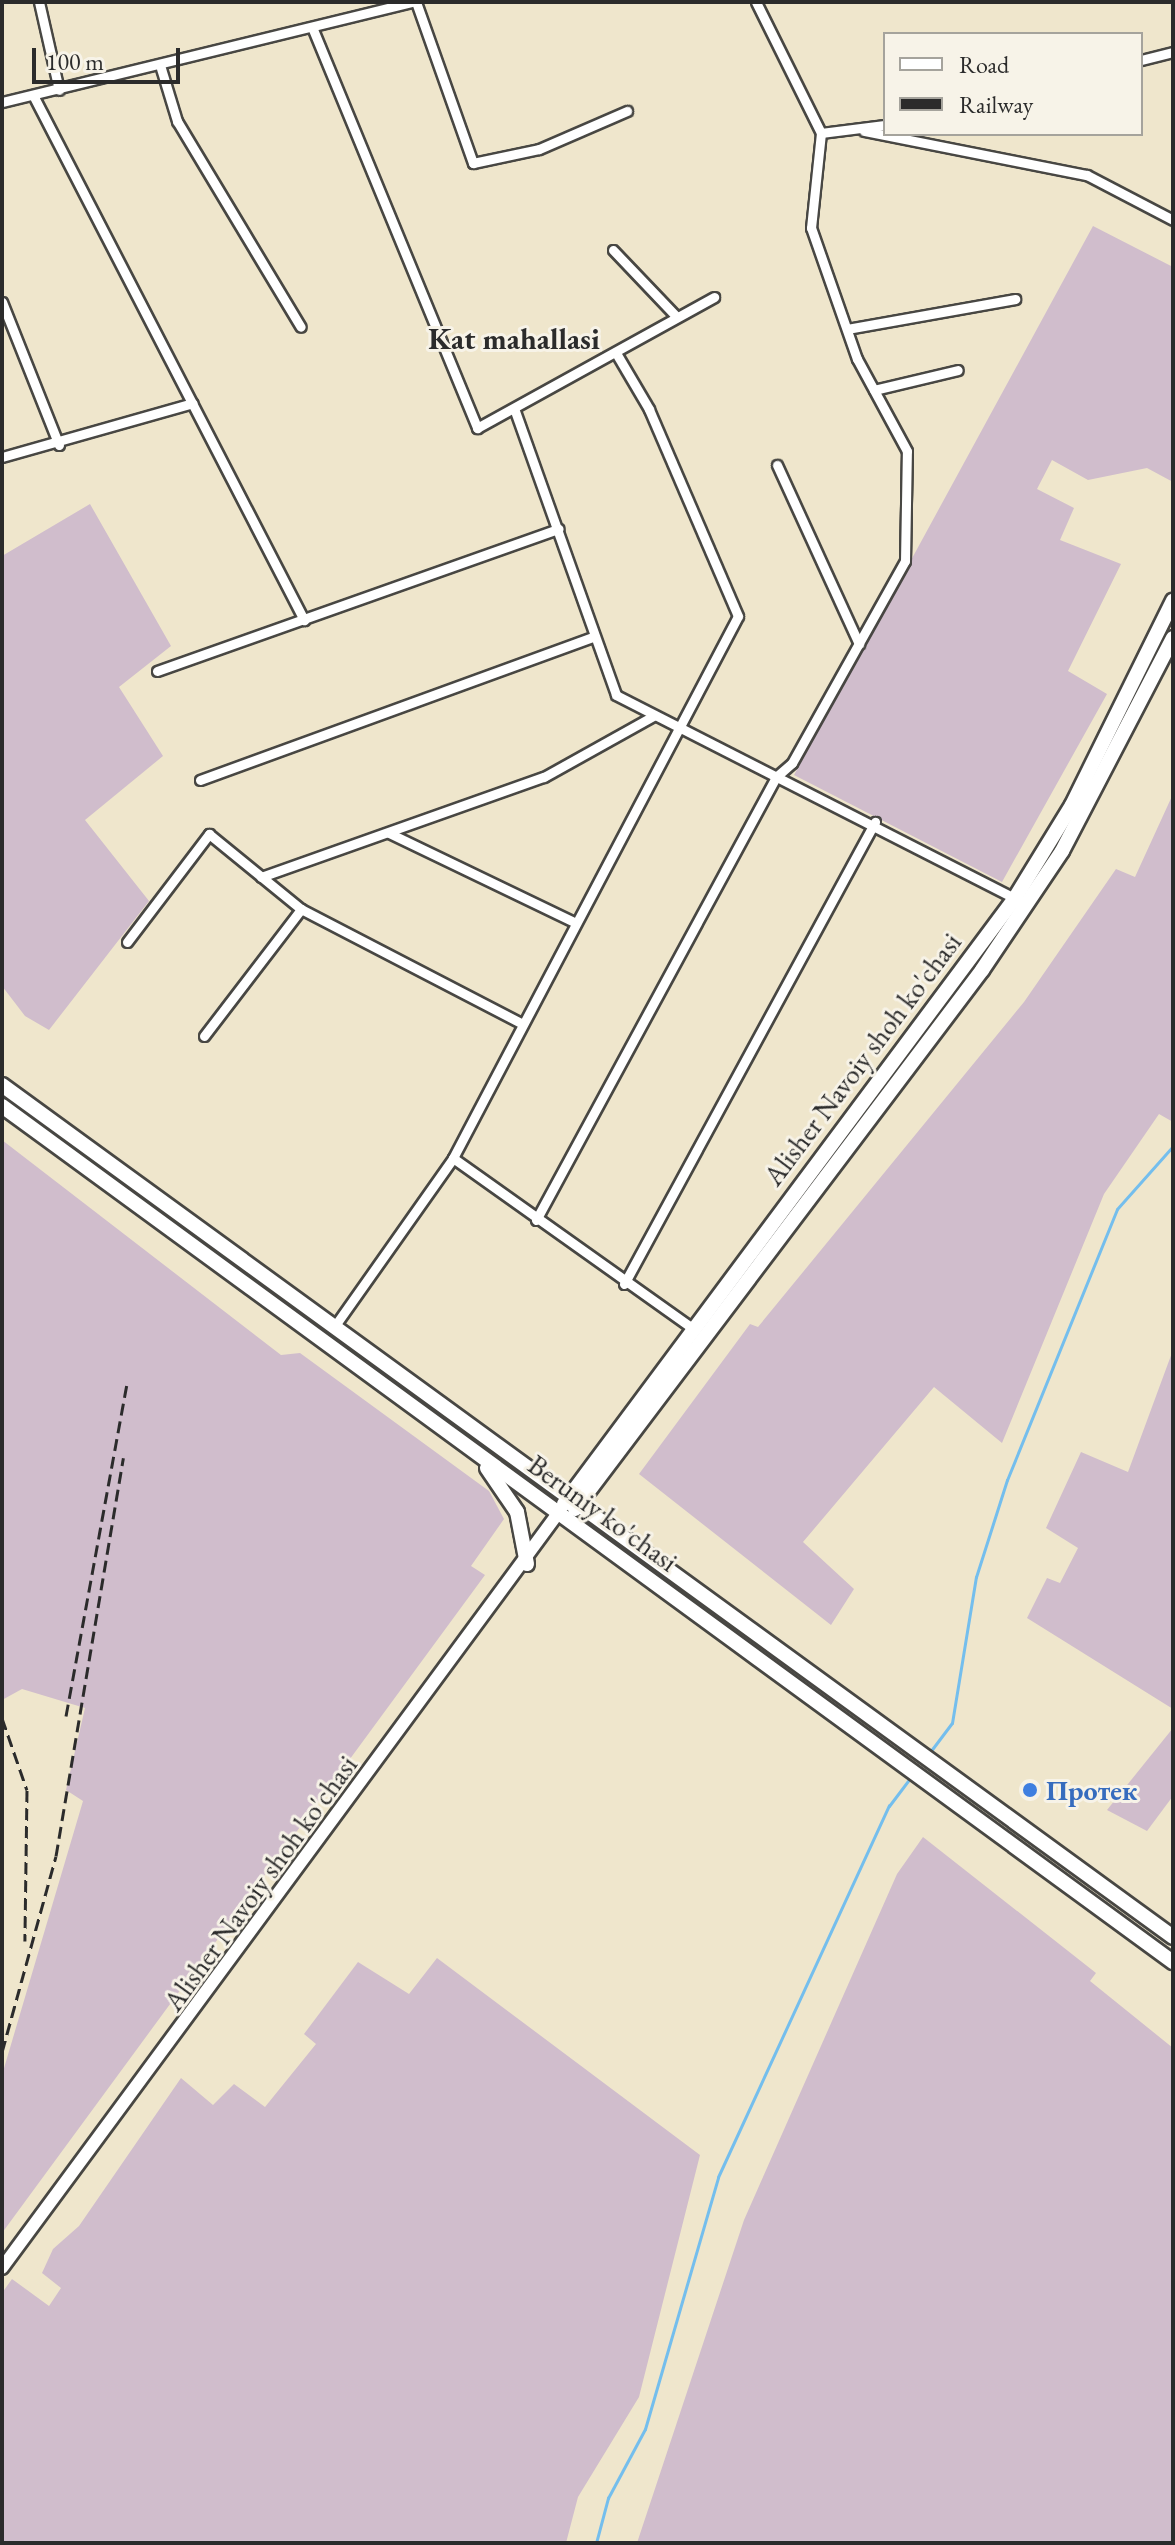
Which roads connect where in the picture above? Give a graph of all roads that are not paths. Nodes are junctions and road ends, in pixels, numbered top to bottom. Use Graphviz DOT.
graph roads {
  1 [pos="39,2"];
  2 [pos="413,2"];
  3 [pos="756,2"];
  4 [pos="379,5"];
  5 [pos="312,27"];
  6 [pos="1173,52"];
  7 [pos="1143,60"];
  8 [pos="160,65"];
  9 [pos="59,90"];
  10 [pos="34,97"];
  11 [pos="2,102"];
  12 [pos="627,111"];
  13 [pos="883,126"];
  14 [pos="864,131"];
  15 [pos="821,133"];
  16 [pos="883,135"];
  17 [pos="889,136"];
  18 [pos="1173,220"];
  19 [pos="613,250"];
  20 [pos="714,297"];
  21 [pos="1015,299"];
  22 [pos="2,302"];
  23 [pos="675,315"];
  24 [pos="301,327"];
  25 [pos="847,329"];
  26 [pos="616,353"];
  27 [pos="958,370"];
  28 [pos="874,390"];
  29 [pos="193,403"];
  30 [pos="515,411"];
  31 [pos="59,445"];
  32 [pos="2,457"];
  33 [pos="777,465"];
  34 [pos="559,529"];
  35 [pos="1173,601"];
  36 [pos="304,620"];
  37 [pos="595,636"];
  38 [pos="1173,638"];
  39 [pos="859,644"];
  40 [pos="157,671"];
  41 [pos="653,716"];
  42 [pos="675,728"];
  43 [pos="776,777"];
  44 [pos="200,780"];
  45 [pos="875,822"];
  46 [pos="389,833"];
  47 [pos="261,877"];
  48 [pos="1015,898"];
  49 [pos="301,909"];
  50 [pos="572,921"];
  51 [pos="127,942"];
  52 [pos="519,1022"];
  53 [pos="204,1036"];
  54 [pos="2,1085"];
  55 [pos="2,1106"];
  56 [pos="453,1158"];
  57 [pos="536,1220"];
  58 [pos="624,1284"];
  59 [pos="334,1327"];
  60 [pos="692,1328"];
  61 [pos="477,1455"];
  62 [pos="574,1500"];
  63 [pos="560,1518"];
  64 [pos="527,1564"];
  65 [pos="1043,1843"];
  66 [pos="1032,1858"];
  67 [pos="1173,1937"];
  68 [pos="1173,1962"];
  69 [pos="2,2268"];
  1 -- 9 [label="street"];
  2 -- 4 [label="street"];
  2 -- 12 [label="street"];
  3 -- 15 [label="street"];
  4 -- 5 [label="street"];
  5 -- 8 [label="street"];
  5 -- 30 [label="street"];
  6 -- 7 [label="street"];
  8 -- 9 [label="street"];
  8 -- 24 [label="street"];
  9 -- 10 [label="street"];
  10 -- 11 [label="street"];
  10 -- 29 [label="street"];
  13 -- 14 [label="street"];
  14 -- 15 [label="street"];
  14 -- 16 [label="street"];
  15 -- 25 [label="street"];
  17 -- 18 [label="street"];
  19 -- 23 [label="street"];
  20 -- 23 [label="street"];
  21 -- 25 [label="street"];
  22 -- 31 [label="street"];
  23 -- 26 [label="street"];
  25 -- 28 [label="street"];
  26 -- 30 [label="street"];
  26 -- 42 [label="street"];
  27 -- 28 [label="street"];
  28 -- 39 [label="street"];
  29 -- 31 [label="street"];
  29 -- 36 [label="street"];
  30 -- 34 [label="street"];
  31 -- 32 [label="street"];
  33 -- 39 [label="street"];
  34 -- 36 [label="street"];
  34 -- 37 [label="street"];
  35 -- 48 [label="main road, Alisher Navoiy shoh ko'chasi"];
  36 -- 40 [label="street"];
  37 -- 41 [label="street"];
  37 -- 44 [label="street"];
  38 -- 62 [label="main road, Alisher Navoiy shoh ko'chasi"];
  39 -- 43 [label="street"];
  41 -- 42 [label="street"];
  41 -- 46 [label="street"];
  42 -- 43 [label="street"];
  42 -- 50 [label="street"];
  43 -- 45 [label="street"];
  43 -- 57 [label="street"];
  45 -- 48 [label="street"];
  45 -- 58 [label="street"];
  46 -- 47 [label="street"];
  46 -- 50 [label="street"];
  47 -- 49 [label="street"];
  47 -- 51 [label="street"];
  48 -- 60 [label="main road, Alisher Navoiy shoh ko'chasi"];
  49 -- 52 [label="street"];
  49 -- 53 [label="street"];
  50 -- 52 [label="street"];
  52 -- 56 [label="street"];
  54 -- 59 [label="main road, Beruniy ko'chasi"];
  55 -- 61 [label="main road, Beruniy ko'chasi"];
  56 -- 57 [label="street"];
  56 -- 59 [label="street"];
  57 -- 58 [label="street"];
  58 -- 60 [label="street"];
  59 -- 62 [label="main road, Beruniy ko'chasi"];
  60 -- 62 [label="main road, Alisher Navoiy shoh ko'chasi"];
  61 -- 63 [label="main road, Beruniy ko'chasi"];
  61 -- 64 [label="main road"];
  62 -- 63 [label="main road, Alisher Navoiy shoh ko'chasi"];
  62 -- 65 [label="main road, Beruniy ko'chasi"];
  63 -- 64 [label="street, Alisher Navoiy shoh ko'chasi"];
  63 -- 66 [label="main road, Beruniy ko'chasi"];
  64 -- 69 [label="street, Alisher Navoiy shoh ko'chasi"];
  65 -- 66 [label="main road"];
  65 -- 67 [label="main road, Beruniy ko'chasi"];
  66 -- 68 [label="main road, Beruniy ko'chasi"];
}
